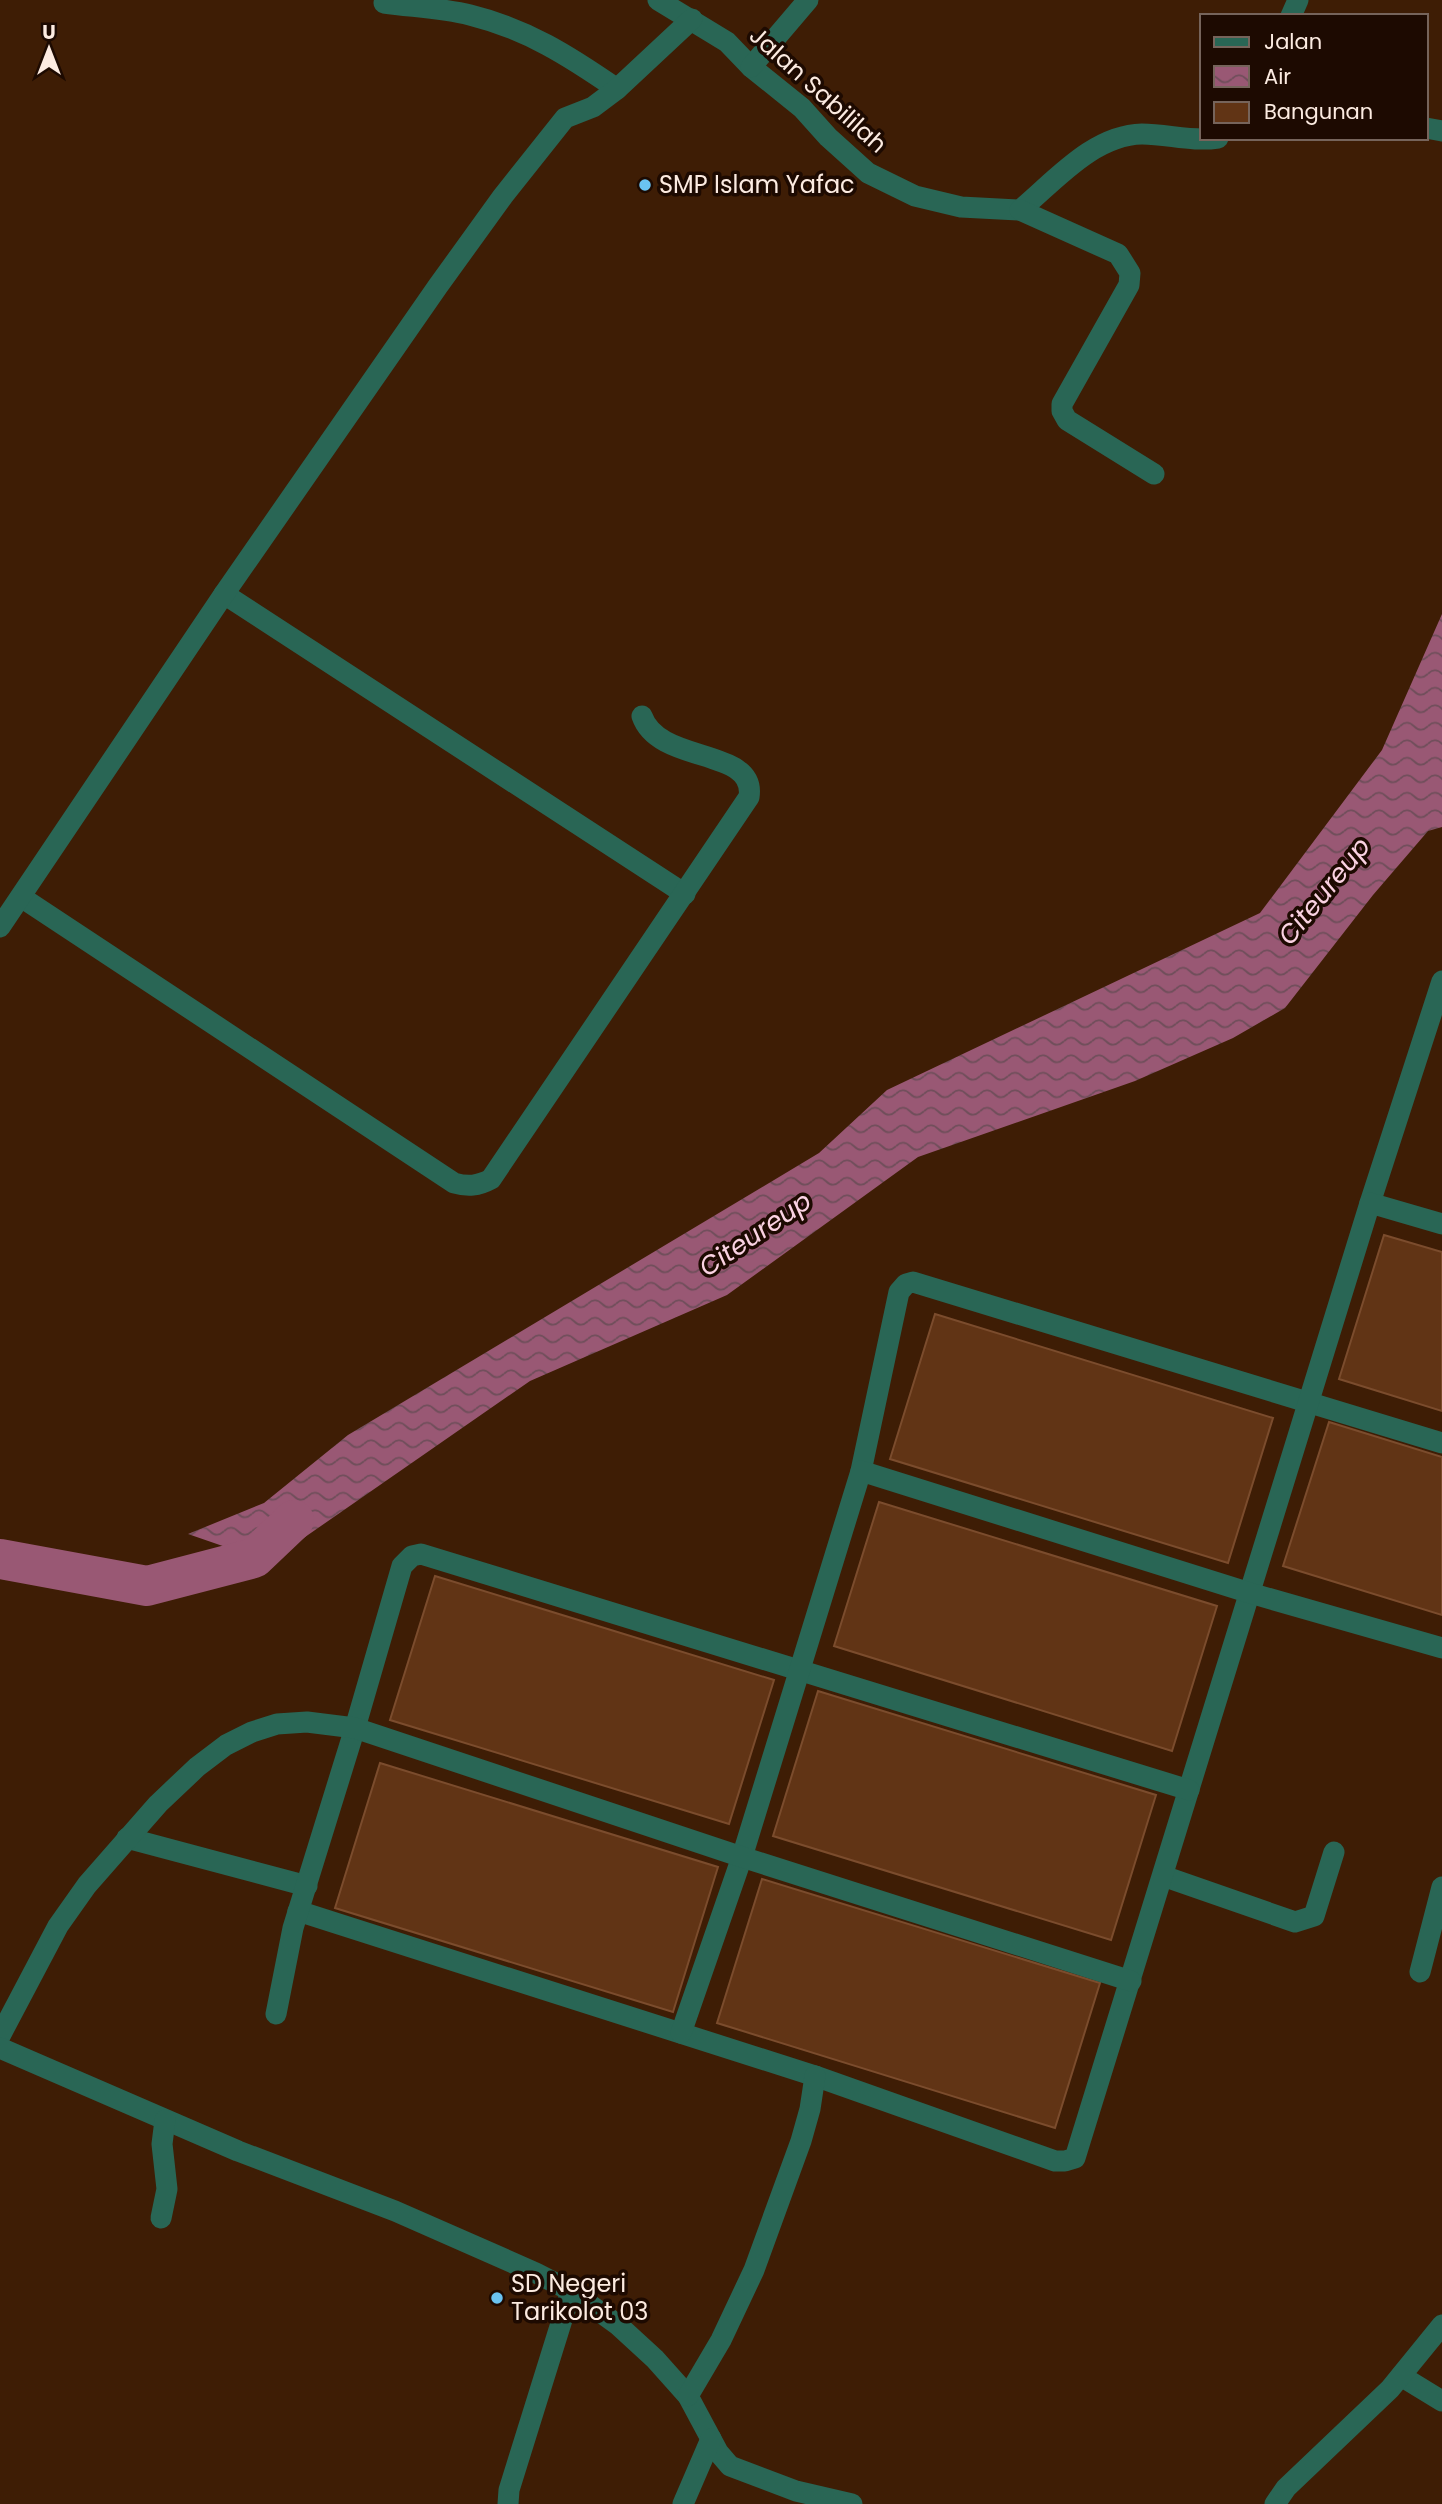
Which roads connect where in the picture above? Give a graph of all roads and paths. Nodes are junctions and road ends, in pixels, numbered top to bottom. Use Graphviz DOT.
graph roads {
  1 [pos="658,0"];
  2 [pos="808,0"];
  3 [pos="384,3"];
  4 [pos="692,19"];
  5 [pos="751,67"];
  6 [pos="617,89"];
  7 [pos="1204,140"];
  8 [pos="1020,211"];
  9 [pos="1154,474"];
  10 [pos="224,594"];
  11 [pos="642,716"];
  12 [pos="685,894"];
  13 [pos="21,897"];
  14 [pos="0,927"];
  15 [pos="1442,981"];
  16 [pos="1370,1203"];
  17 [pos="1442,1224"];
  18 [pos="1309,1401"];
  19 [pos="1442,1443"];
  20 [pos="861,1471"];
  21 [pos="1250,1593"];
  22 [pos="1442,1648"];
  23 [pos="798,1670"];
  24 [pos="355,1728"];
  25 [pos="1189,1790"];
  26 [pos="127,1838"];
  27 [pos="1334,1852"];
  28 [pos="742,1857"];
  29 [pos="1163,1876"];
  30 [pos="307,1886"];
  31 [pos="1442,1887"];
  32 [pos="298,1911"];
  33 [pos="1420,1972"];
  34 [pos="1131,1981"];
  35 [pos="276,2014"];
  36 [pos="681,2033"];
  37 [pos="0,2036"];
  38 [pos="0,2048"];
  39 [pos="815,2076"];
  40 [pos="165,2120"];
  41 [pos="161,2218"];
  42 [pos="571,2291"];
  43 [pos="1442,2325"];
  44 [pos="1401,2376"];
  45 [pos="688,2396"];
  46 [pos="1442,2401"];
  47 [pos="711,2439"];
  48 [pos="508,2504"];
  49 [pos="683,2504"];
  50 [pos="852,2504"];
  51 [pos="1275,2504"];
  1 -- 4 [label="street, Jalan Sabililah"];
  2 -- 5 [label="street"];
  3 -- 6 [label="street"];
  4 -- 5 [label="street, Jalan Sabililah"];
  4 -- 6 [label="street"];
  5 -- 8 [label="street, Jalan Sabililah"];
  6 -- 10 [label="street"];
  7 -- 8 [label="street"];
  8 -- 9 [label="street, Jalan Sabililah"];
  10 -- 12 [label="street"];
  10 -- 13 [label="street"];
  11 -- 12 [label="street"];
  12 -- 13 [label="street"];
  13 -- 14 [label="street"];
  15 -- 16 [label="street"];
  16 -- 17 [label="street"];
  16 -- 18 [label="street"];
  18 -- 19 [label="street"];
  18 -- 20 [label="street"];
  18 -- 21 [label="street"];
  20 -- 21 [label="street"];
  20 -- 23 [label="street"];
  21 -- 22 [label="street"];
  21 -- 25 [label="street"];
  23 -- 24 [label="street"];
  23 -- 25 [label="street"];
  23 -- 28 [label="street"];
  24 -- 26 [label="street"];
  24 -- 28 [label="street"];
  24 -- 30 [label="street"];
  25 -- 29 [label="street"];
  26 -- 30 [label="street"];
  26 -- 37 [label="street"];
  27 -- 29 [label="street"];
  28 -- 34 [label="street"];
  28 -- 36 [label="street"];
  29 -- 34 [label="street"];
  30 -- 32 [label="street"];
  31 -- 33 [label="street"];
  32 -- 35 [label="street"];
  32 -- 36 [label="street"];
  34 -- 39 [label="street"];
  36 -- 39 [label="street"];
  38 -- 40 [label="street"];
  39 -- 45 [label="street"];
  40 -- 41 [label="street"];
  40 -- 42 [label="street"];
  42 -- 45 [label="street"];
  42 -- 48 [label="street"];
  43 -- 44 [label="street"];
  44 -- 46 [label="street"];
  44 -- 51 [label="street"];
  45 -- 47 [label="street"];
  47 -- 49 [label="street"];
  47 -- 50 [label="street"];
}
